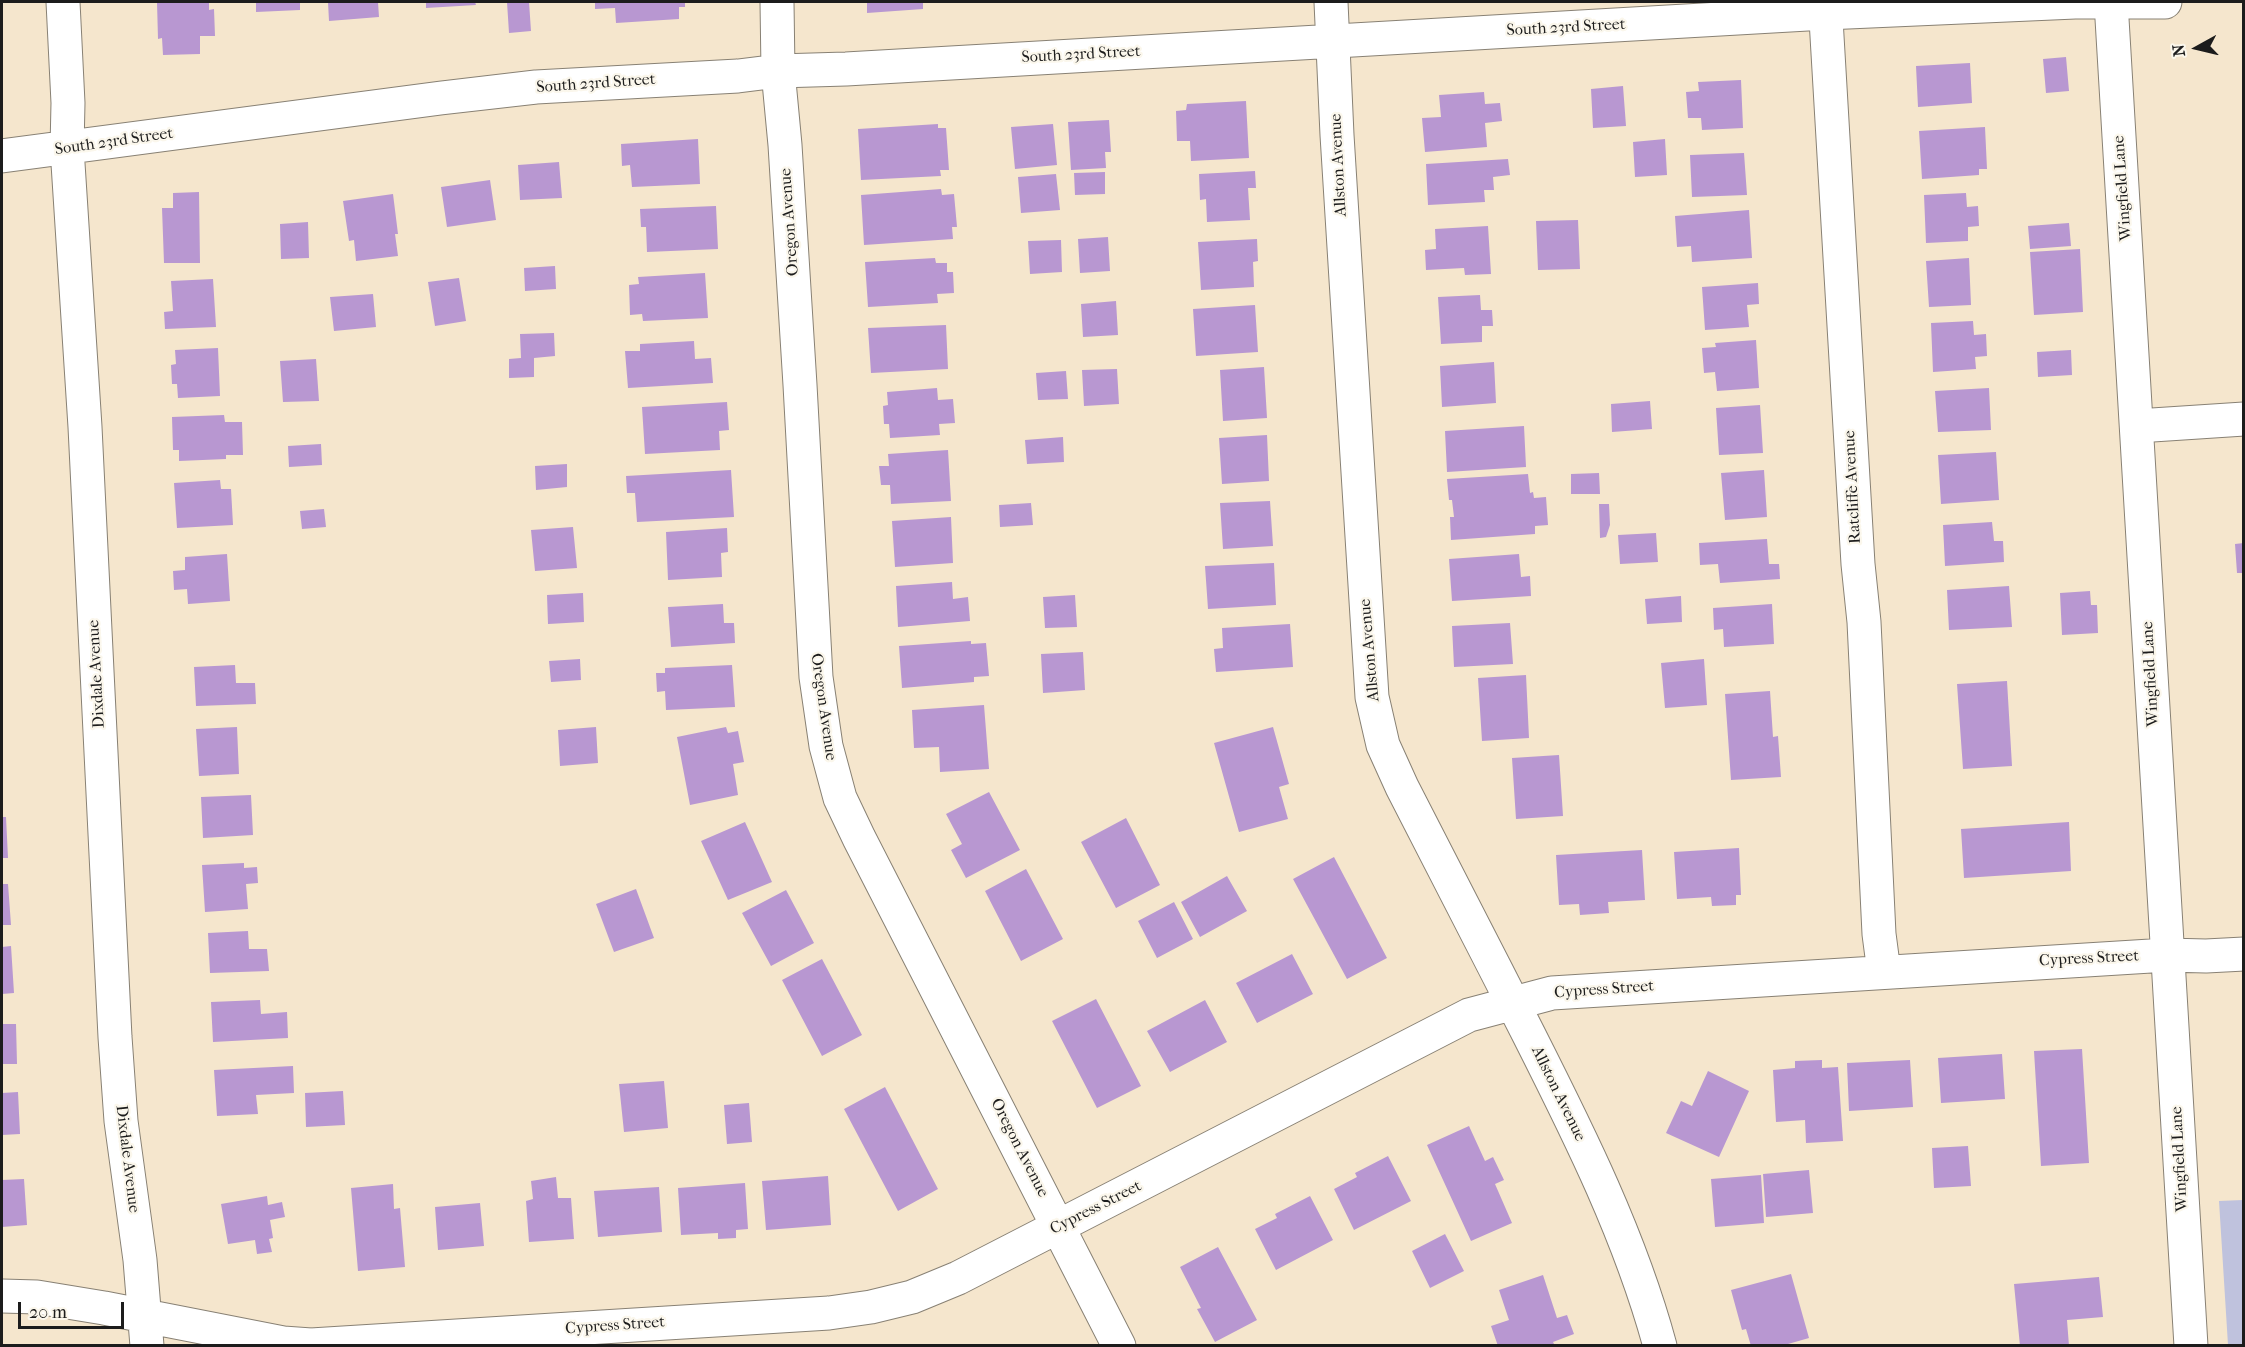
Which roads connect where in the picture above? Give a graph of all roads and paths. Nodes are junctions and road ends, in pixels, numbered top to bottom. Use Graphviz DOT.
graph roads {
  1 [pos="63,2"];
  2 [pos="777,2"];
  3 [pos="1331,2"];
  4 [pos="2111,2"];
  5 [pos="2165,2"];
  6 [pos="1825,7"];
  7 [pos="1334,42"];
  8 [pos="778,71"];
  9 [pos="67,148"];
  10 [pos="2,156"];
  11 [pos="2244,419"];
  12 [pos="2137,426"];
  13 [pos="2244,954"];
  14 [pos="2168,955"];
  15 [pos="1884,972"];
  16 [pos="1513,1003"];
  17 [pos="1060,1227"];
  18 [pos="2,1296"];
  19 [pos="146,1331"];
  20 [pos="1119,1346"];
  21 [pos="1659,1346"];
  22 [pos="2191,1346"];
  1 -- 9 [label="street, Dixdale Avenue"];
  2 -- 8 [label="street, Oregon Avenue"];
  3 -- 7 [label="street, Allston Avenue"];
  4 -- 5 [label="street, South 23rd Street"];
  4 -- 6 [label="street, South 23rd Street"];
  4 -- 12 [label="street, Wingfield Lane"];
  6 -- 7 [label="street, South 23rd Street"];
  6 -- 15 [label="street, Ratcliffe Avenue"];
  7 -- 8 [label="street, South 23rd Street"];
  7 -- 16 [label="street, Allston Avenue"];
  8 -- 9 [label="street, South 23rd Street"];
  8 -- 17 [label="street, Oregon Avenue"];
  9 -- 10 [label="street, South 23rd Street"];
  9 -- 19 [label="street, Dixdale Avenue"];
  11 -- 12 [label="street"];
  12 -- 14 [label="street, Wingfield Lane"];
  13 -- 14 [label="street, Cypress Street"];
  14 -- 15 [label="street, Cypress Street"];
  14 -- 22 [label="street, Wingfield Lane"];
  15 -- 16 [label="street, Cypress Street"];
  16 -- 17 [label="street, Cypress Street"];
  16 -- 21 [label="street, Allston Avenue"];
  17 -- 19 [label="street, Cypress Street"];
  17 -- 20 [label="street, Oregon Avenue"];
  18 -- 19 [label="street, Cypress Street"];
}
